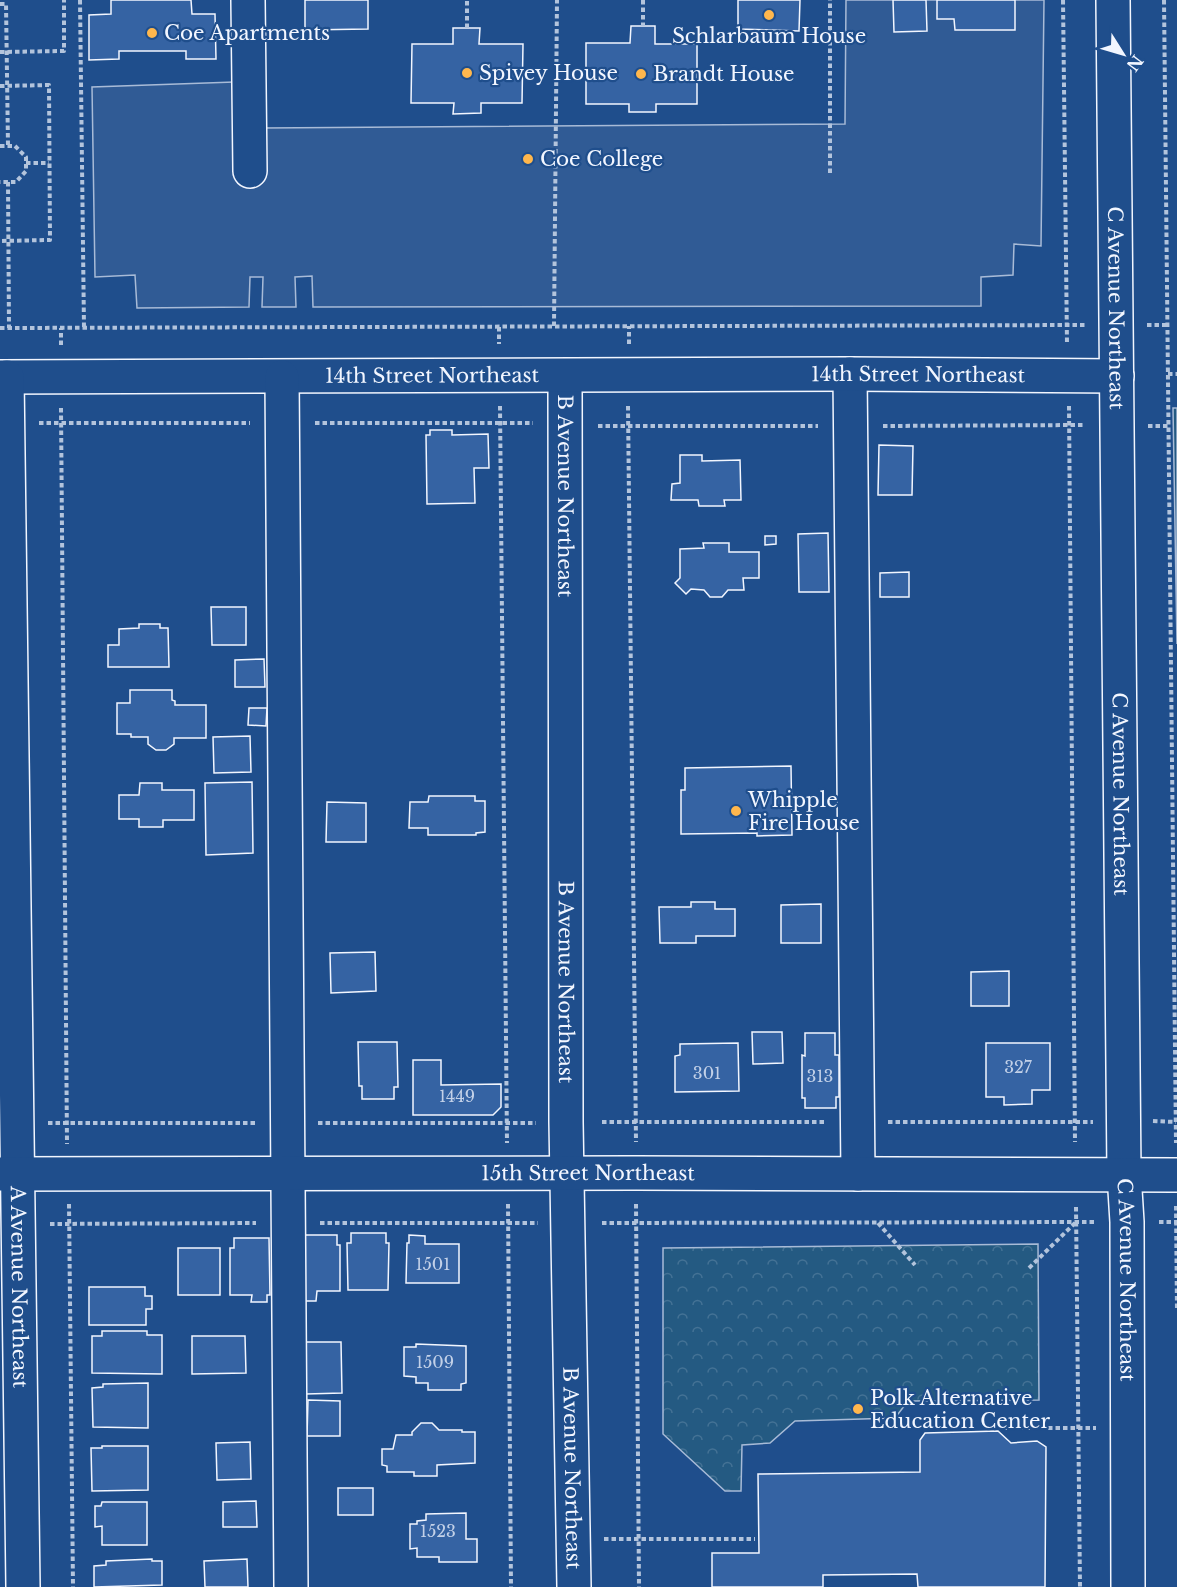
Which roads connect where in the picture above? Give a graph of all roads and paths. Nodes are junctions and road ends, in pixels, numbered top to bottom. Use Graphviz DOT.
graph roads {
  1 [pos="64,0"];
  2 [pos="80,0"];
  3 [pos="248,0"];
  4 [pos="467,0"];
  5 [pos="556,0"];
  6 [pos="643,0"];
  7 [pos="830,0"];
  8 [pos="1063,0"];
  9 [pos="1113,0"];
  10 [pos="1164,0"];
  11 [pos="0,4"];
  12 [pos="643,26"];
  13 [pos="467,28"];
  14 [pos="0,52"];
  15 [pos="6,52"];
  16 [pos="0,86"];
  17 [pos="7,86"];
  18 [pos="0,146"];
  19 [pos="8,146"];
  20 [pos="26,163"];
  21 [pos="50,163"];
  22 [pos="250,171"];
  23 [pos="830,173"];
  24 [pos="0,182"];
  25 [pos="8,182"];
  26 [pos="0,241"];
  27 [pos="8,241"];
  28 [pos="1067,325"];
  29 [pos="1167,325"];
  30 [pos="554,326"];
  31 [pos="1094,326"];
  32 [pos="1140,326"];
  33 [pos="499,327"];
  34 [pos="0,328"];
  35 [pos="9,328"];
  36 [pos="61,328"];
  37 [pos="84,328"];
  38 [pos="61,347"];
  39 [pos="499,348"];
  40 [pos="1067,354"];
  41 [pos="850,374"];
  42 [pos="1168,374"];
  43 [pos="1177,374"];
  44 [pos="565,376"];
  45 [pos="1117,376"];
  46 [pos="3,377"];
  47 [pos="282,377"];
  48 [pos="628,397"];
  49 [pos="1069,398"];
  50 [pos="61,405"];
  51 [pos="500,405"];
  52 [pos="1168,426"];
  53 [pos="1140,427"];
  54 [pos="1147,1121"];
  55 [pos="1176,1122"];
  56 [pos="507,1149"];
  57 [pos="636,1149"];
  58 [pos="1075,1149"];
  59 [pos="67,1151"];
  60 [pos="1176,1164"];
  61 [pos="567,1173"];
  62 [pos="8,1174"];
  63 [pos="287,1174"];
  64 [pos="858,1174"];
  65 [pos="1124,1174"];
  66 [pos="69,1195"];
  67 [pos="508,1195"];
  68 [pos="636,1195"];
  69 [pos="1076,1203"];
  70 [pos="1176,1203"];
  71 [pos="1076,1222"];
  72 [pos="1107,1222"];
  73 [pos="1149,1222"];
  74 [pos="1177,1222"];
  75 [pos="602,1223"];
  76 [pos="636,1223"];
  77 [pos="878,1223"];
  78 [pos="915,1265"];
  79 [pos="1029,1268"];
  80 [pos="1177,1311"];
  81 [pos="10,1387"];
  82 [pos="1003,1428"];
  83 [pos="1078,1428"];
  84 [pos="1127,1428"];
  85 [pos="573,1539"];
  86 [pos="638,1539"];
  87 [pos="755,1539"];
  88 [pos="23,1587"];
  89 [pos="73,1587"];
  90 [pos="291,1587"];
  91 [pos="511,1587"];
  92 [pos="574,1587"];
  93 [pos="639,1587"];
  94 [pos="1080,1587"];
  95 [pos="1128,1587"];
  1 -- 15 [label="path"];
  2 -- 37 [label="path"];
  3 -- 22 [label="street"];
  4 -- 13 [label="path"];
  5 -- 30 [label="path"];
  6 -- 12 [label="path"];
  7 -- 23 [label="path"];
  8 -- 28 [label="path"];
  9 -- 45 [label="street, C Avenue Northeast"];
  10 -- 29 [label="path"];
  11 -- 15 [label="path"];
  14 -- 15 [label="path"];
  15 -- 17 [label="path"];
  16 -- 17 [label="path"];
  17 -- 19 [label="path"];
  17 -- 21 [label="path"];
  18 -- 19 [label="path"];
  19 -- 20 [label="path"];
  20 -- 21 [label="path"];
  20 -- 25 [label="path"];
  21 -- 27 [label="path"];
  24 -- 25 [label="path"];
  25 -- 27 [label="path"];
  26 -- 27 [label="path"];
  27 -- 35 [label="path"];
  28 -- 30 [label="path"];
  28 -- 31 [label="path"];
  28 -- 40 [label="path"];
  29 -- 32 [label="path"];
  29 -- 42 [label="path"];
  30 -- 33 [label="path"];
  33 -- 37 [label="path"];
  33 -- 39 [label="path"];
  34 -- 35 [label="path"];
  35 -- 36 [label="path"];
  36 -- 37 [label="path"];
  36 -- 38 [label="path"];
  41 -- 44 [label="street, 14th Street Northeast"];
  41 -- 45 [label="street, 14th Street Northeast"];
  41 -- 64 [label="street"];
  42 -- 43 [label="path"];
  42 -- 52 [label="path"];
  44 -- 47 [label="street, 14th Street Northeast"];
  44 -- 61 [label="street, B Avenue Northeast"];
  45 -- 65 [label="street, C Avenue Northeast"];
  46 -- 47 [label="street, 14th Street Northeast"];
  46 -- 62 [label="street, A Avenue Northeast"];
  47 -- 63 [label="street"];
  48 -- 57 [label="path"];
  49 -- 58 [label="path"];
  50 -- 59 [label="path"];
  51 -- 56 [label="path"];
  52 -- 53 [label="path"];
  52 -- 55 [label="path"];
  54 -- 55 [label="path"];
  55 -- 60 [label="path"];
  60 -- 65 [label="street, 15th Street Northeast"];
  61 -- 63 [label="street, 15th Street Northeast"];
  61 -- 64 [label="street, 15th Street Northeast"];
  61 -- 85 [label="street, B Avenue Northeast"];
  62 -- 63 [label="street, 15th Street Northeast"];
  62 -- 81 [label="street, A Avenue Northeast"];
  63 -- 90 [label="street"];
  64 -- 65 [label="street, 15th Street Northeast"];
  65 -- 84 [label="street, C Avenue Northeast"];
  66 -- 89 [label="path"];
  67 -- 91 [label="path"];
  68 -- 76 [label="path"];
  69 -- 71 [label="path"];
  70 -- 74 [label="path"];
  71 -- 72 [label="path"];
  71 -- 77 [label="path"];
  71 -- 79 [label="path"];
  71 -- 83 [label="path"];
  73 -- 74 [label="path"];
  74 -- 80 [label="path"];
  75 -- 76 [label="path"];
  76 -- 77 [label="path"];
  76 -- 86 [label="path"];
  77 -- 78 [label="path"];
  81 -- 88 [label="street, A Avenue Northeast"];
  82 -- 83 [label="path"];
  83 -- 84 [label="path"];
  83 -- 94 [label="path"];
  84 -- 95 [label="street, C Avenue Northeast"];
  85 -- 86 [label="path"];
  85 -- 92 [label="street, B Avenue Northeast"];
  86 -- 87 [label="path"];
  86 -- 93 [label="path"];
}
